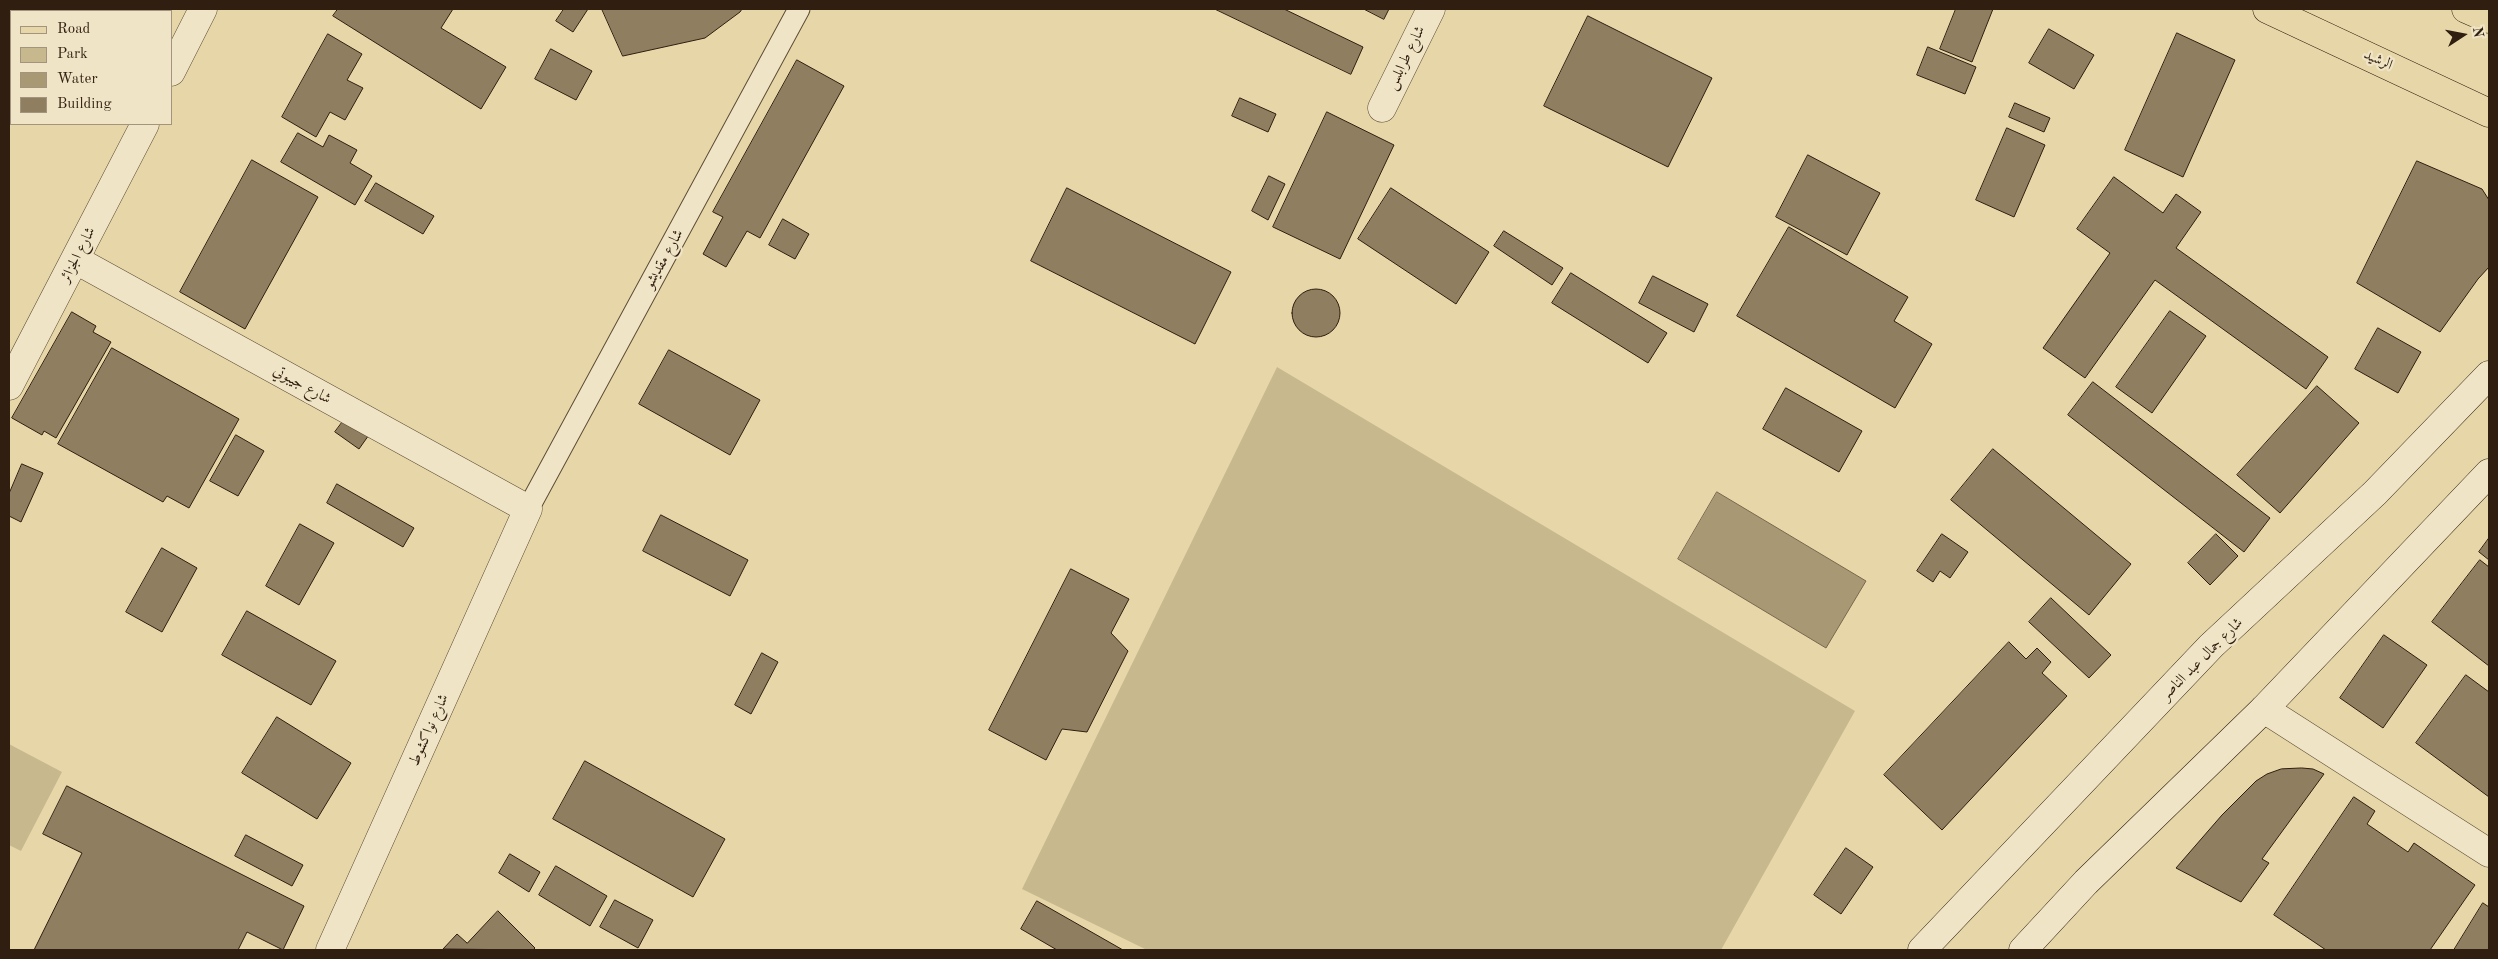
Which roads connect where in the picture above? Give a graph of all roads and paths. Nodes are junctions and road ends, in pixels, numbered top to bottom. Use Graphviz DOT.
graph roads {
  1 [pos="203,9"];
  2 [pos="800,9"];
  3 [pos="1431,9"];
  4 [pos="2267,9"];
  5 [pos="2466,9"];
  6 [pos="2489,19"];
  7 [pos="172,70"];
  8 [pos="1382,108"];
  9 [pos="2489,113"];
  10 [pos="144,125"];
  11 [pos="76,260"];
  12 [pos="2489,375"];
  13 [pos="9,386"];
  14 [pos="2489,473"];
  15 [pos="528,509"];
  16 [pos="2264,709"];
  17 [pos="2489,853"];
  18 [pos="330,950"];
  19 [pos="1922,950"];
  20 [pos="2023,950"];
  1 -- 7 [label="street"];
  2 -- 15 [label="lane, شارع مقديشو"];
  3 -- 8 [label="street, شارع طرابلس"];
  4 -- 9 [label="main road, الرشيد"];
  5 -- 6 [label="main road"];
  10 -- 11 [label="street, شارع الجزائر"];
  11 -- 13 [label="street, شارع الجزائر"];
  11 -- 15 [label="street, شارع جيبوتي"];
  12 -- 19 [label="street, شارع جمال عبد الناصر"];
  14 -- 16 [label="street"];
  15 -- 18 [label="street, شارع نواكشوط"];
  16 -- 17 [label="street"];
  16 -- 20 [label="street"];
}
